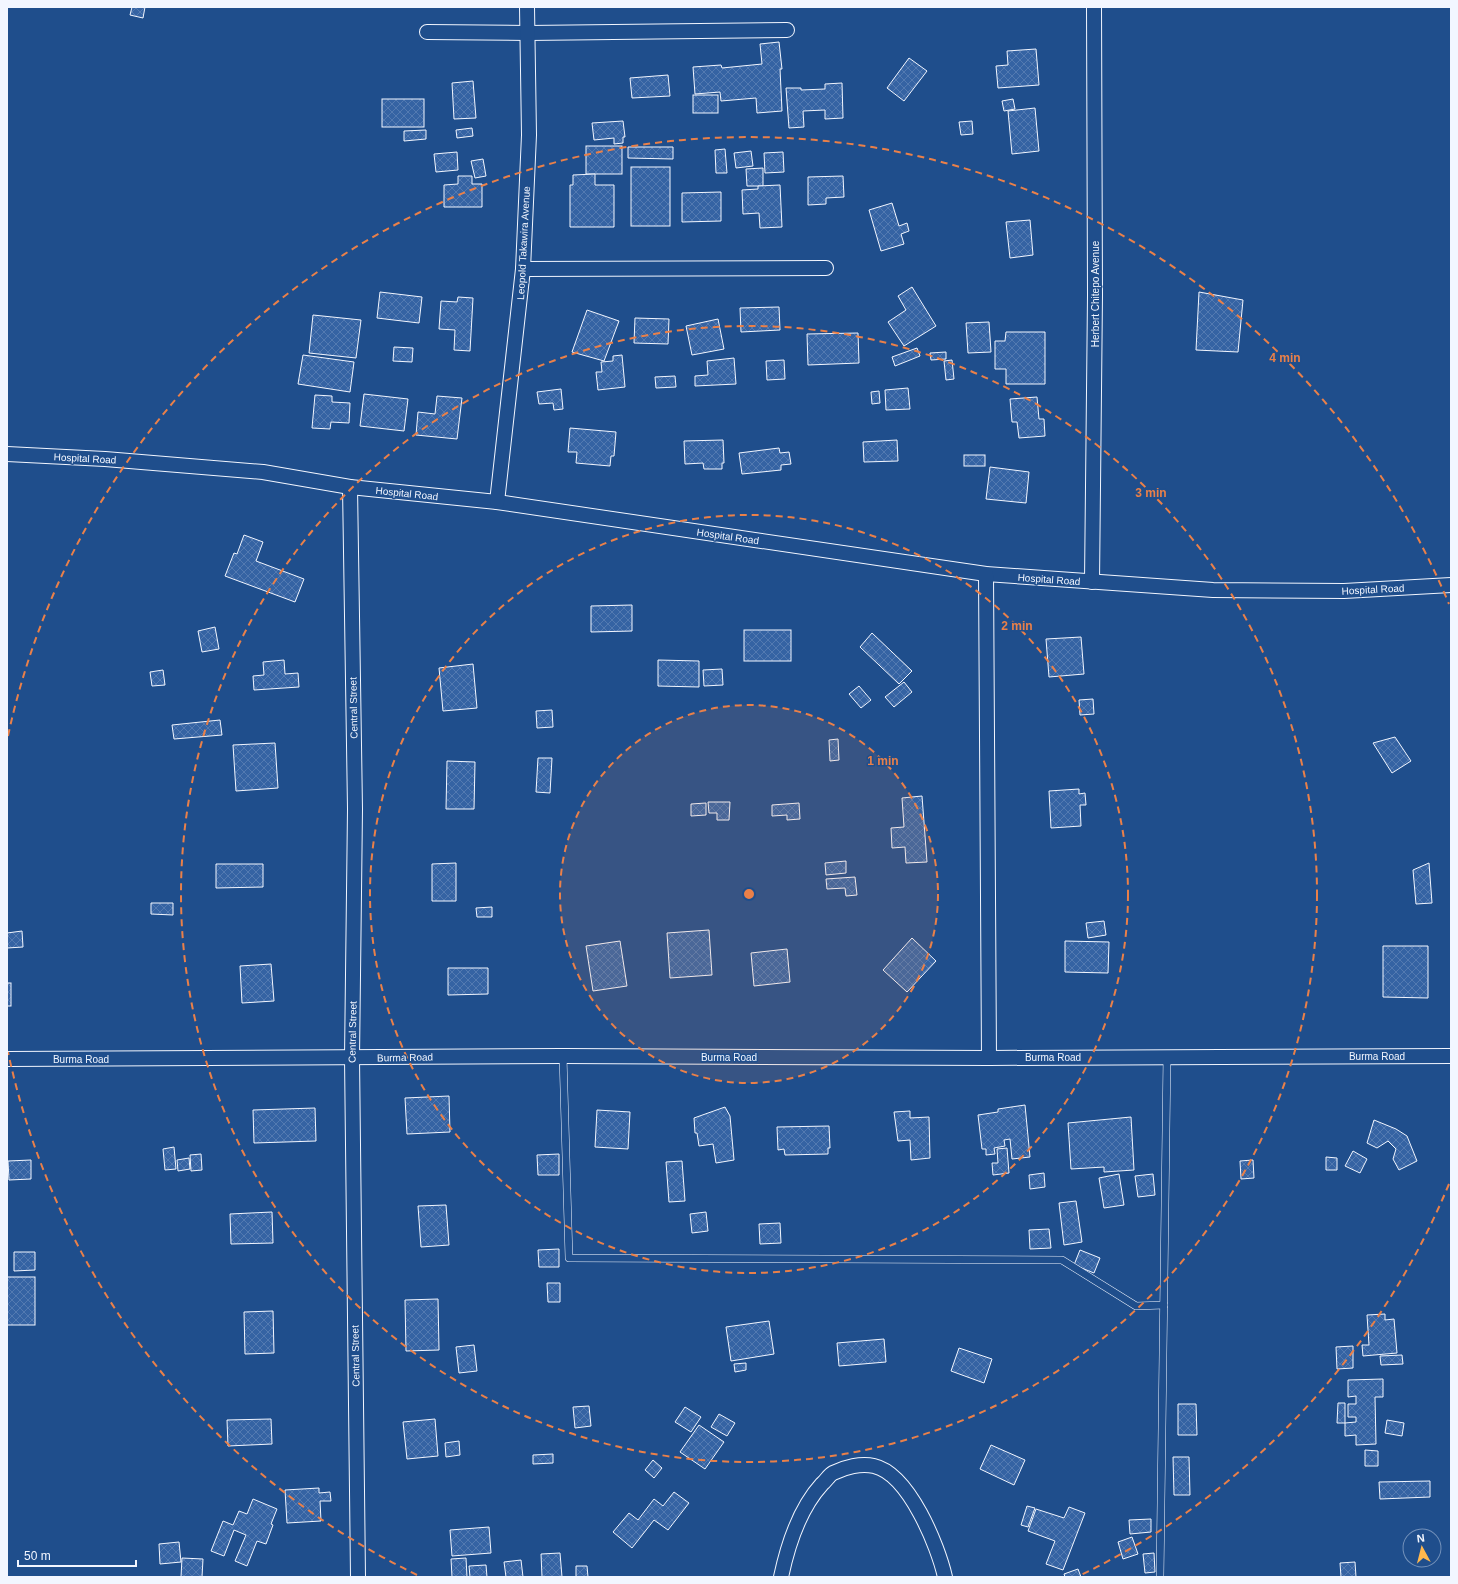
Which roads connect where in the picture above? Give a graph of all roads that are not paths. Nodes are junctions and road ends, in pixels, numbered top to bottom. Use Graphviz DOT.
graph roads {
  1 [pos="527,7"];
  2 [pos="1094,7"];
  3 [pos="788,30"];
  4 [pos="427,32"];
  5 [pos="528,33"];
  6 [pos="826,268"];
  7 [pos="523,269"];
  8 [pos="7,454"];
  9 [pos="350,487"];
  10 [pos="497,502"];
  11 [pos="986,574"];
  12 [pos="1092,582"];
  13 [pos="1451,585"];
  14 [pos="563,1056"];
  15 [pos="1167,1056"];
  16 [pos="1451,1056"];
  17 [pos="352,1058"];
  18 [pos="989,1058"];
  19 [pos="7,1059"];
  20 [pos="1164,1305"];
  21 [pos="358,1577"];
  22 [pos="781,1577"];
  23 [pos="946,1577"];
  24 [pos="1160,1577"];
  1 -- 5 [label="street, Leopold Takawira Avenue"];
  2 -- 12 [label="street, Herbert Chitepo Avenue"];
  3 -- 5 [label="street"];
  4 -- 5 [label="street"];
  5 -- 7 [label="street, Leopold Takawira Avenue"];
  6 -- 7 [label="street"];
  7 -- 10 [label="street, Leopold Takawira Avenue"];
  8 -- 9 [label="street, Hospital Road"];
  9 -- 10 [label="street, Hospital Road"];
  9 -- 17 [label="street, Central Street"];
  10 -- 11 [label="street, Hospital Road"];
  11 -- 12 [label="street, Hospital Road"];
  11 -- 18 [label="street"];
  12 -- 13 [label="street, Hospital Road"];
  14 -- 17 [label="street, Burma Road"];
  14 -- 18 [label="street, Burma Road"];
  14 -- 20 [label="lane"];
  15 -- 16 [label="street, Burma Road"];
  15 -- 18 [label="street, Burma Road"];
  15 -- 20 [label="lane"];
  17 -- 19 [label="street, Burma Road"];
  17 -- 21 [label="street, Central Street"];
  20 -- 24 [label="lane"];
  22 -- 23 [label="street"];
}
